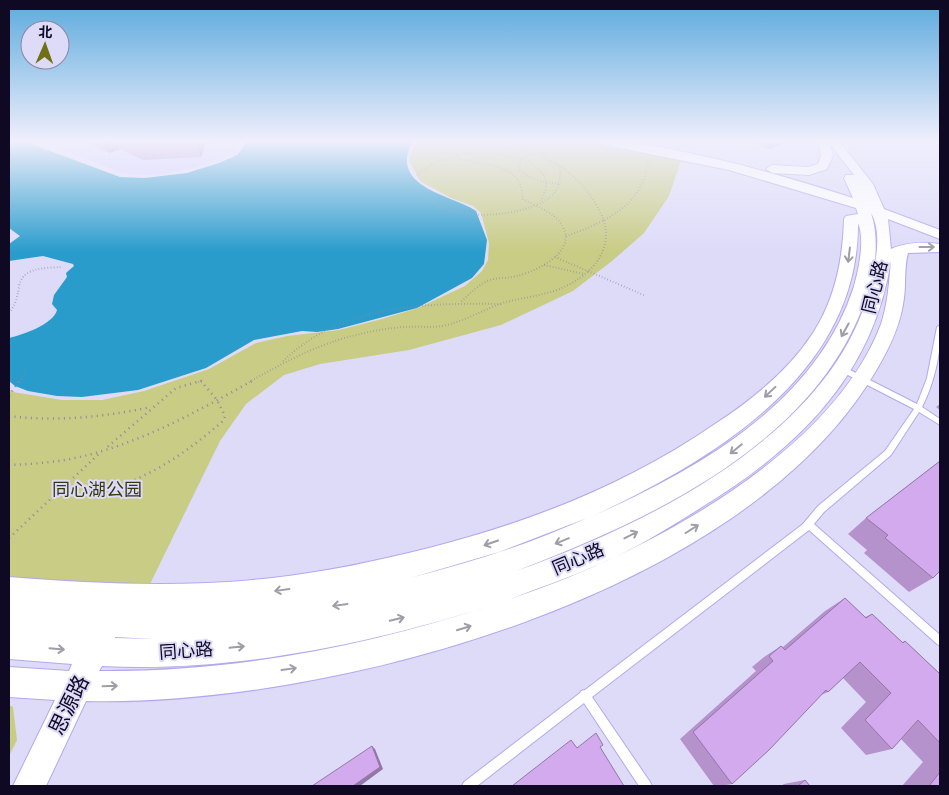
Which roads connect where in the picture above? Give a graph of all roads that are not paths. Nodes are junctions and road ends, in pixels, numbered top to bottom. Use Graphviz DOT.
graph roads {
  1 [pos="772,178"];
  2 [pos="793,178"];
  3 [pos="857,178"];
  4 [pos="868,205"];
  5 [pos="940,226"];
  6 [pos="940,235"];
  7 [pos="940,248"];
  8 [pos="893,256"];
  9 [pos="940,327"];
  10 [pos="853,375"];
  11 [pos="918,408"];
  12 [pos="940,422"];
  13 [pos="808,524"];
  14 [pos="9,590"];
  15 [pos="9,617"];
  16 [pos="108,624"];
  17 [pos="940,641"];
  18 [pos="9,645"];
  19 [pos="94,652"];
  20 [pos="9,682"];
  21 [pos="78,687"];
  22 [pos="585,695"];
  23 [pos="29,786"];
  24 [pos="468,786"];
  25 [pos="646,786"];
  1 -- 4 [label="street"];
  2 -- 4 [label="street"];
  3 -- 4 [label="street, 同心路"];
  4 -- 5 [label="street"];
  4 -- 6 [label="street"];
  4 -- 8 [label="street, 同心路"];
  4 -- 14 [label="street, one-way"];
  4 -- 16 [label="street, 同心路, one-way"];
  8 -- 7 [label="street, one-way"];
  8 -- 10 [label="street, 同心路"];
  9 -- 11 [label="lane"];
  10 -- 11 [label="lane"];
  19 -- 10 [label="street, 同心路, one-way"];
  21 -- 10 [label="street, one-way"];
  11 -- 12 [label="lane"];
  11 -- 13 [label="lane"];
  13 -- 17 [label="lane"];
  13 -- 22 [label="lane"];
  15 -- 16 [label="street, 同心路"];
  16 -- 19 [label="street, 思源路"];
  18 -- 19 [label="street, 同心路, one-way"];
  19 -- 21 [label="street, 思源路"];
  20 -- 21 [label="street"];
  21 -- 23 [label="street, 思源路"];
  22 -- 24 [label="lane"];
  22 -- 25 [label="lane"];
}
